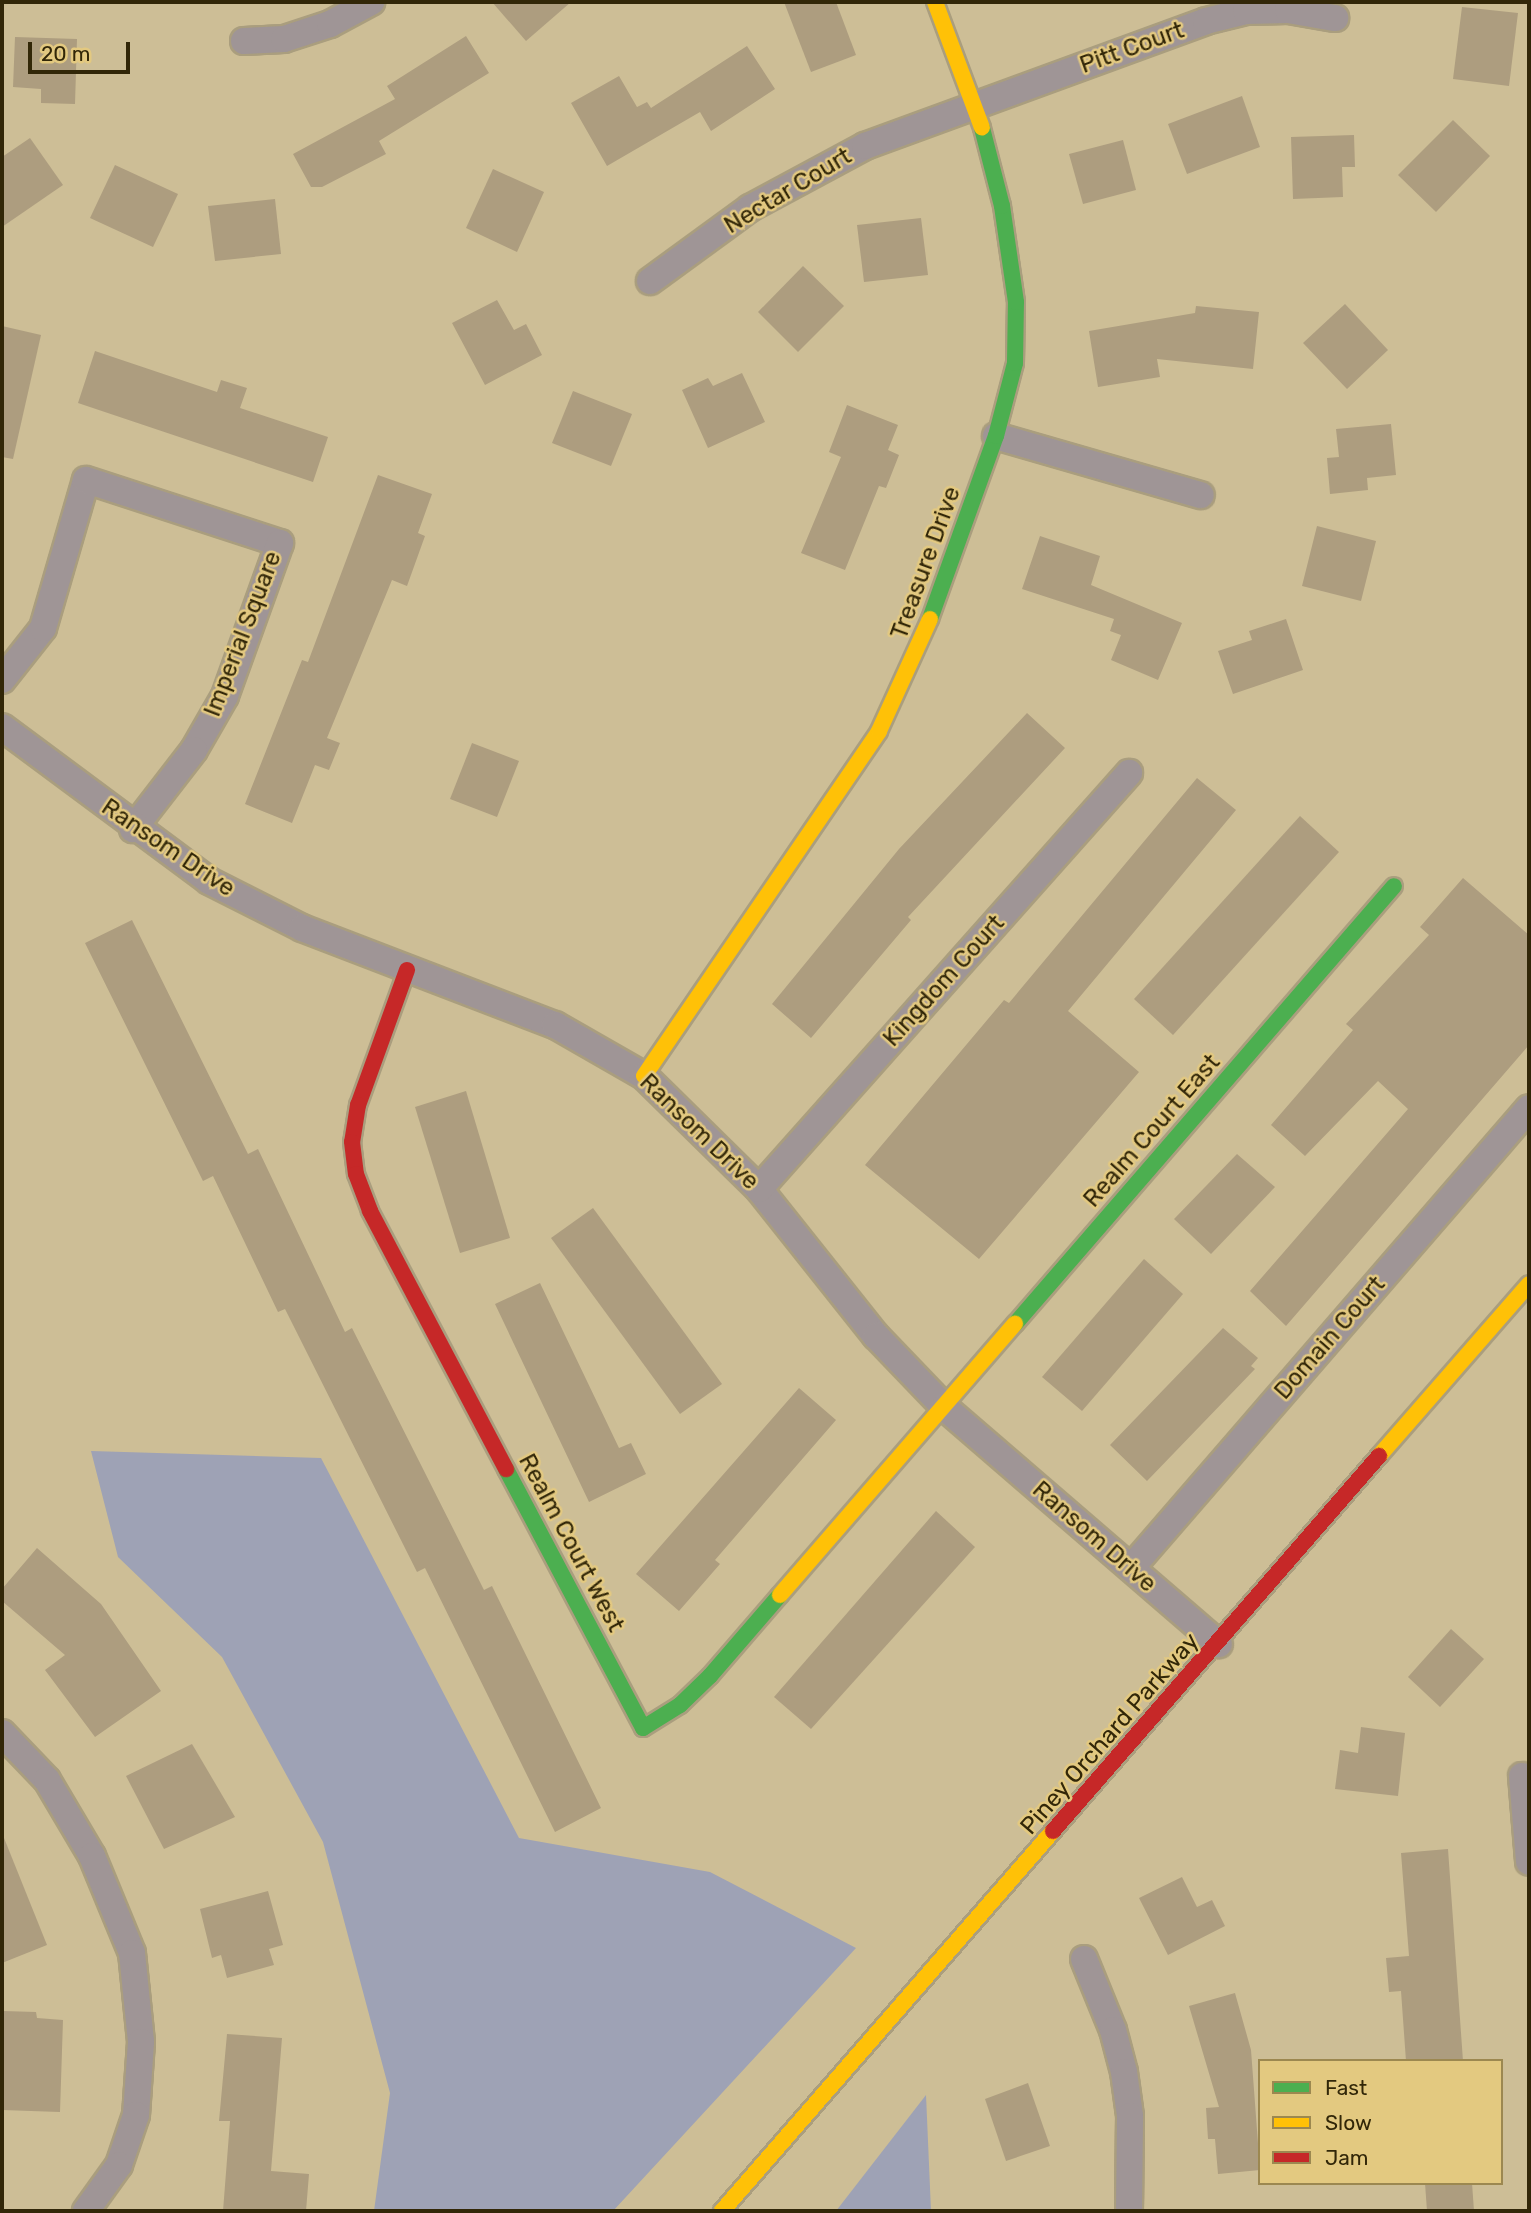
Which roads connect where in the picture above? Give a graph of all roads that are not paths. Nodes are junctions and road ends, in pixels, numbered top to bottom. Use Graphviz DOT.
graph roads {
  1 [pos="371,2"];
  2 [pos="935,2"];
  3 [pos="1335,18"];
  4 [pos="244,41"];
  5 [pos="976,105"];
  6 [pos="650,281"];
  7 [pos="996,436"];
  8 [pos="1201,495"];
  9 [pos="2,680"];
  10 [pos="2,727"];
  11 [pos="1129,774"];
  12 [pos="133,829"];
  13 [pos="1394,886"];
  14 [pos="407,970"];
  15 [pos="644,1076"];
  16 [pos="1529,1108"];
  17 [pos="760,1189"];
  18 [pos="1529,1284"];
  19 [pos="944,1406"];
  20 [pos="1131,1568"];
  21 [pos="1219,1644"];
  22 [pos="2,1733"];
  23 [pos="1522,1776"];
  24 [pos="1529,1862"];
  25 [pos="1084,1959"];
  26 [pos="86,2211"];
  27 [pos="722,2211"];
  28 [pos="1129,2211"];
  1 -- 4 [label="street"];
  2 -- 5 [label="street, Treasure Drive"];
  3 -- 5 [label="street, Pitt Court"];
  5 -- 6 [label="street, Nectar Court"];
  5 -- 7 [label="street, Treasure Drive"];
  7 -- 8 [label="street"];
  7 -- 15 [label="street, Treasure Drive"];
  9 -- 12 [label="street, Imperial Square"];
  10 -- 12 [label="street, Ransom Drive"];
  11 -- 17 [label="street, Kingdom Court"];
  12 -- 14 [label="street, Ransom Drive"];
  13 -- 19 [label="street, Realm Court East"];
  14 -- 15 [label="street, Ransom Drive"];
  14 -- 19 [label="street, Realm Court West"];
  15 -- 17 [label="street, Ransom Drive"];
  16 -- 20 [label="street, Domain Court"];
  17 -- 19 [label="street, Ransom Drive"];
  18 -- 21 [label="street, Piney Orchard Parkway"];
  19 -- 20 [label="street, Ransom Drive"];
  20 -- 21 [label="street, Ransom Drive"];
  21 -- 27 [label="street, Piney Orchard Parkway"];
  22 -- 26 [label="street"];
  23 -- 24 [label="street"];
  25 -- 28 [label="street"];
}
